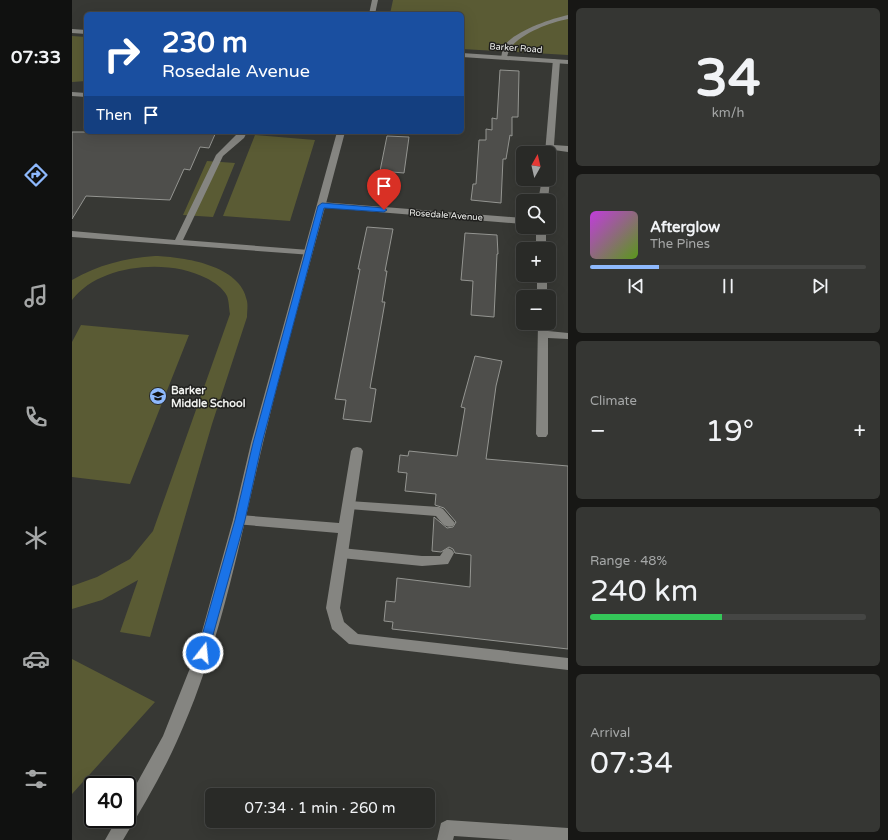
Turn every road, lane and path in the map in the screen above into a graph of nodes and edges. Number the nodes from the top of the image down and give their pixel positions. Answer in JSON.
{"nodes":[{"id":1,"x":375,"y":0,"type":"edge"},
{"id":2,"x":372,"y":12,"type":"edge"},
{"id":3,"x":568,"y":17,"type":"edge"},
{"id":4,"x":72,"y":31,"type":"edge"},
{"id":5,"x":84,"y":32,"type":"edge"},
{"id":6,"x":464,"y":55,"type":"edge"},
{"id":7,"x":504,"y":58,"type":"junction"},
{"id":8,"x":556,"y":61,"type":"junction"},
{"id":9,"x":568,"y":62,"type":"edge"},
{"id":10,"x":72,"y":94,"type":"edge"},
{"id":11,"x":84,"y":95,"type":"edge"},
{"id":12,"x":242,"y":134,"type":"edge"},
{"id":13,"x":340,"y":134,"type":"edge"},
{"id":14,"x":550,"y":146,"type":"edge"},
{"id":15,"x":556,"y":148,"type":"edge"},
{"id":16,"x":568,"y":149,"type":"edge"},
{"id":17,"x":322,"y":206,"type":"junction"},
{"id":18,"x":516,"y":220,"type":"edge"},
{"id":19,"x":72,"y":234,"type":"edge"},
{"id":20,"x":178,"y":242,"type":"junction"},
{"id":21,"x":309,"y":253,"type":"junction"},
{"id":22,"x":543,"y":330,"type":"edge"},
{"id":23,"x":547,"y":330,"type":"edge"},
{"id":24,"x":568,"y":336,"type":"edge"},
{"id":25,"x":542,"y":434,"type":"dead end"},
{"id":26,"x":357,"y":452,"type":"dead end"},
{"id":27,"x":349,"y":505,"type":"junction"},
{"id":28,"x":240,"y":520,"type":"junction"},
{"id":29,"x":449,"y":523,"type":"dead end"},
{"id":30,"x":345,"y":529,"type":"junction"},
{"id":31,"x":448,"y":552,"type":"dead end"},
{"id":32,"x":342,"y":553,"type":"junction"},
{"id":33,"x":568,"y":664,"type":"edge"},
{"id":34,"x":136,"y":800,"type":"edge"},
{"id":35,"x":121,"y":828,"type":"edge"},
{"id":36,"x":568,"y":836,"type":"edge"},
{"id":37,"x":114,"y":840,"type":"edge"},
{"id":38,"x":445,"y":840,"type":"edge"}],
"edges":[{"from":1,"to":2,"type":"street"},
{"from":3,"to":7,"type":"lane"},
{"from":4,"to":5,"type":"street"},
{"from":6,"to":7,"type":"street","name":"Barker Road"},
{"from":7,"to":8,"type":"street","name":"Barker Road"},
{"from":8,"to":9,"type":"street","name":"Barker Road"},
{"from":8,"to":14,"type":"street"},
{"from":10,"to":11,"type":"lane"},
{"from":12,"to":20,"type":"lane"},
{"from":13,"to":17,"type":"street"},
{"from":15,"to":16,"type":"street"},
{"from":17,"to":18,"type":"street","name":"Rosedale Avenue"},
{"from":17,"to":21,"type":"street"},
{"from":19,"to":20,"type":"lane"},
{"from":20,"to":21,"type":"lane"},
{"from":21,"to":28,"type":"street"},
{"from":22,"to":25,"type":"street"},
{"from":23,"to":24,"type":"street"},
{"from":26,"to":27,"type":"street"},
{"from":27,"to":29,"type":"lane"},
{"from":27,"to":30,"type":"street"},
{"from":28,"to":30,"type":"street"},
{"from":28,"to":34,"type":"street"},
{"from":30,"to":32,"type":"street"},
{"from":31,"to":32,"type":"lane"},
{"from":32,"to":33,"type":"street"},
{"from":35,"to":37,"type":"street"},
{"from":36,"to":38,"type":"lane"}]}
